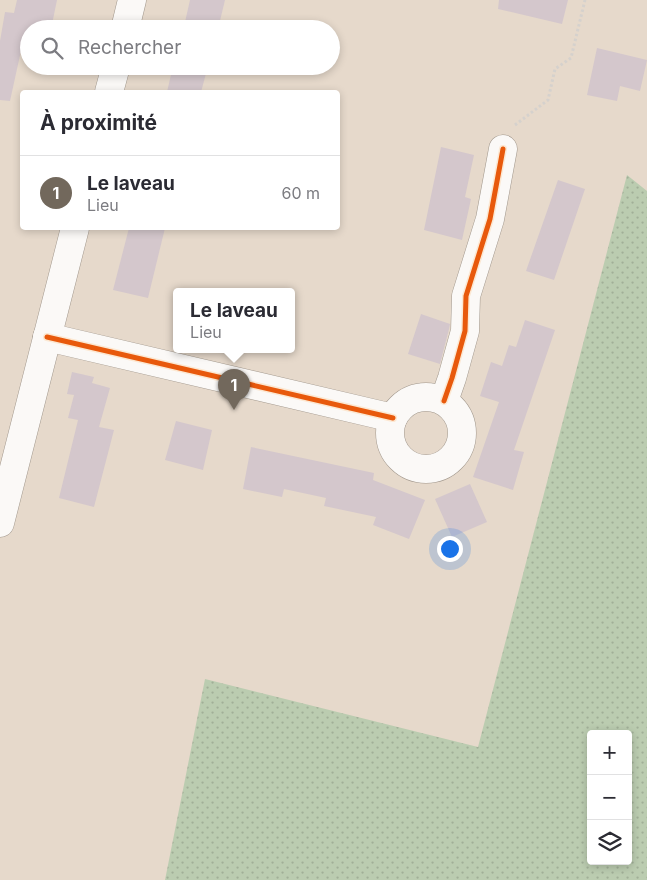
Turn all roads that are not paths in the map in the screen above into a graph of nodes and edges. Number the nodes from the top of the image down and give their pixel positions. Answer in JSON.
{"nodes":[{"id":1,"x":132,"y":0,"type":"edge"},
{"id":2,"x":127,"y":20,"type":"edge"},
{"id":3,"x":114,"y":75,"type":"edge"},
{"id":4,"x":110,"y":90,"type":"edge"},
{"id":5,"x":503,"y":149,"type":"road end"},
{"id":6,"x":74,"y":230,"type":"edge"},
{"id":7,"x":47,"y":337,"type":"junction"},
{"id":8,"x":444,"y":401,"type":"junction"},
{"id":9,"x":393,"y":418,"type":"junction"},
{"id":10,"x":0,"y":523,"type":"edge"}],
"edges":[{"from":1,"to":2,"type":"street"},
{"from":3,"to":4,"type":"street"},
{"from":5,"to":8,"type":"street"},
{"from":6,"to":7,"type":"street"},
{"from":7,"to":9,"type":"street"},
{"from":7,"to":10,"type":"street"},
{"from":8,"to":9,"type":"street"},
{"from":8,"to":9,"type":"street"}]}
